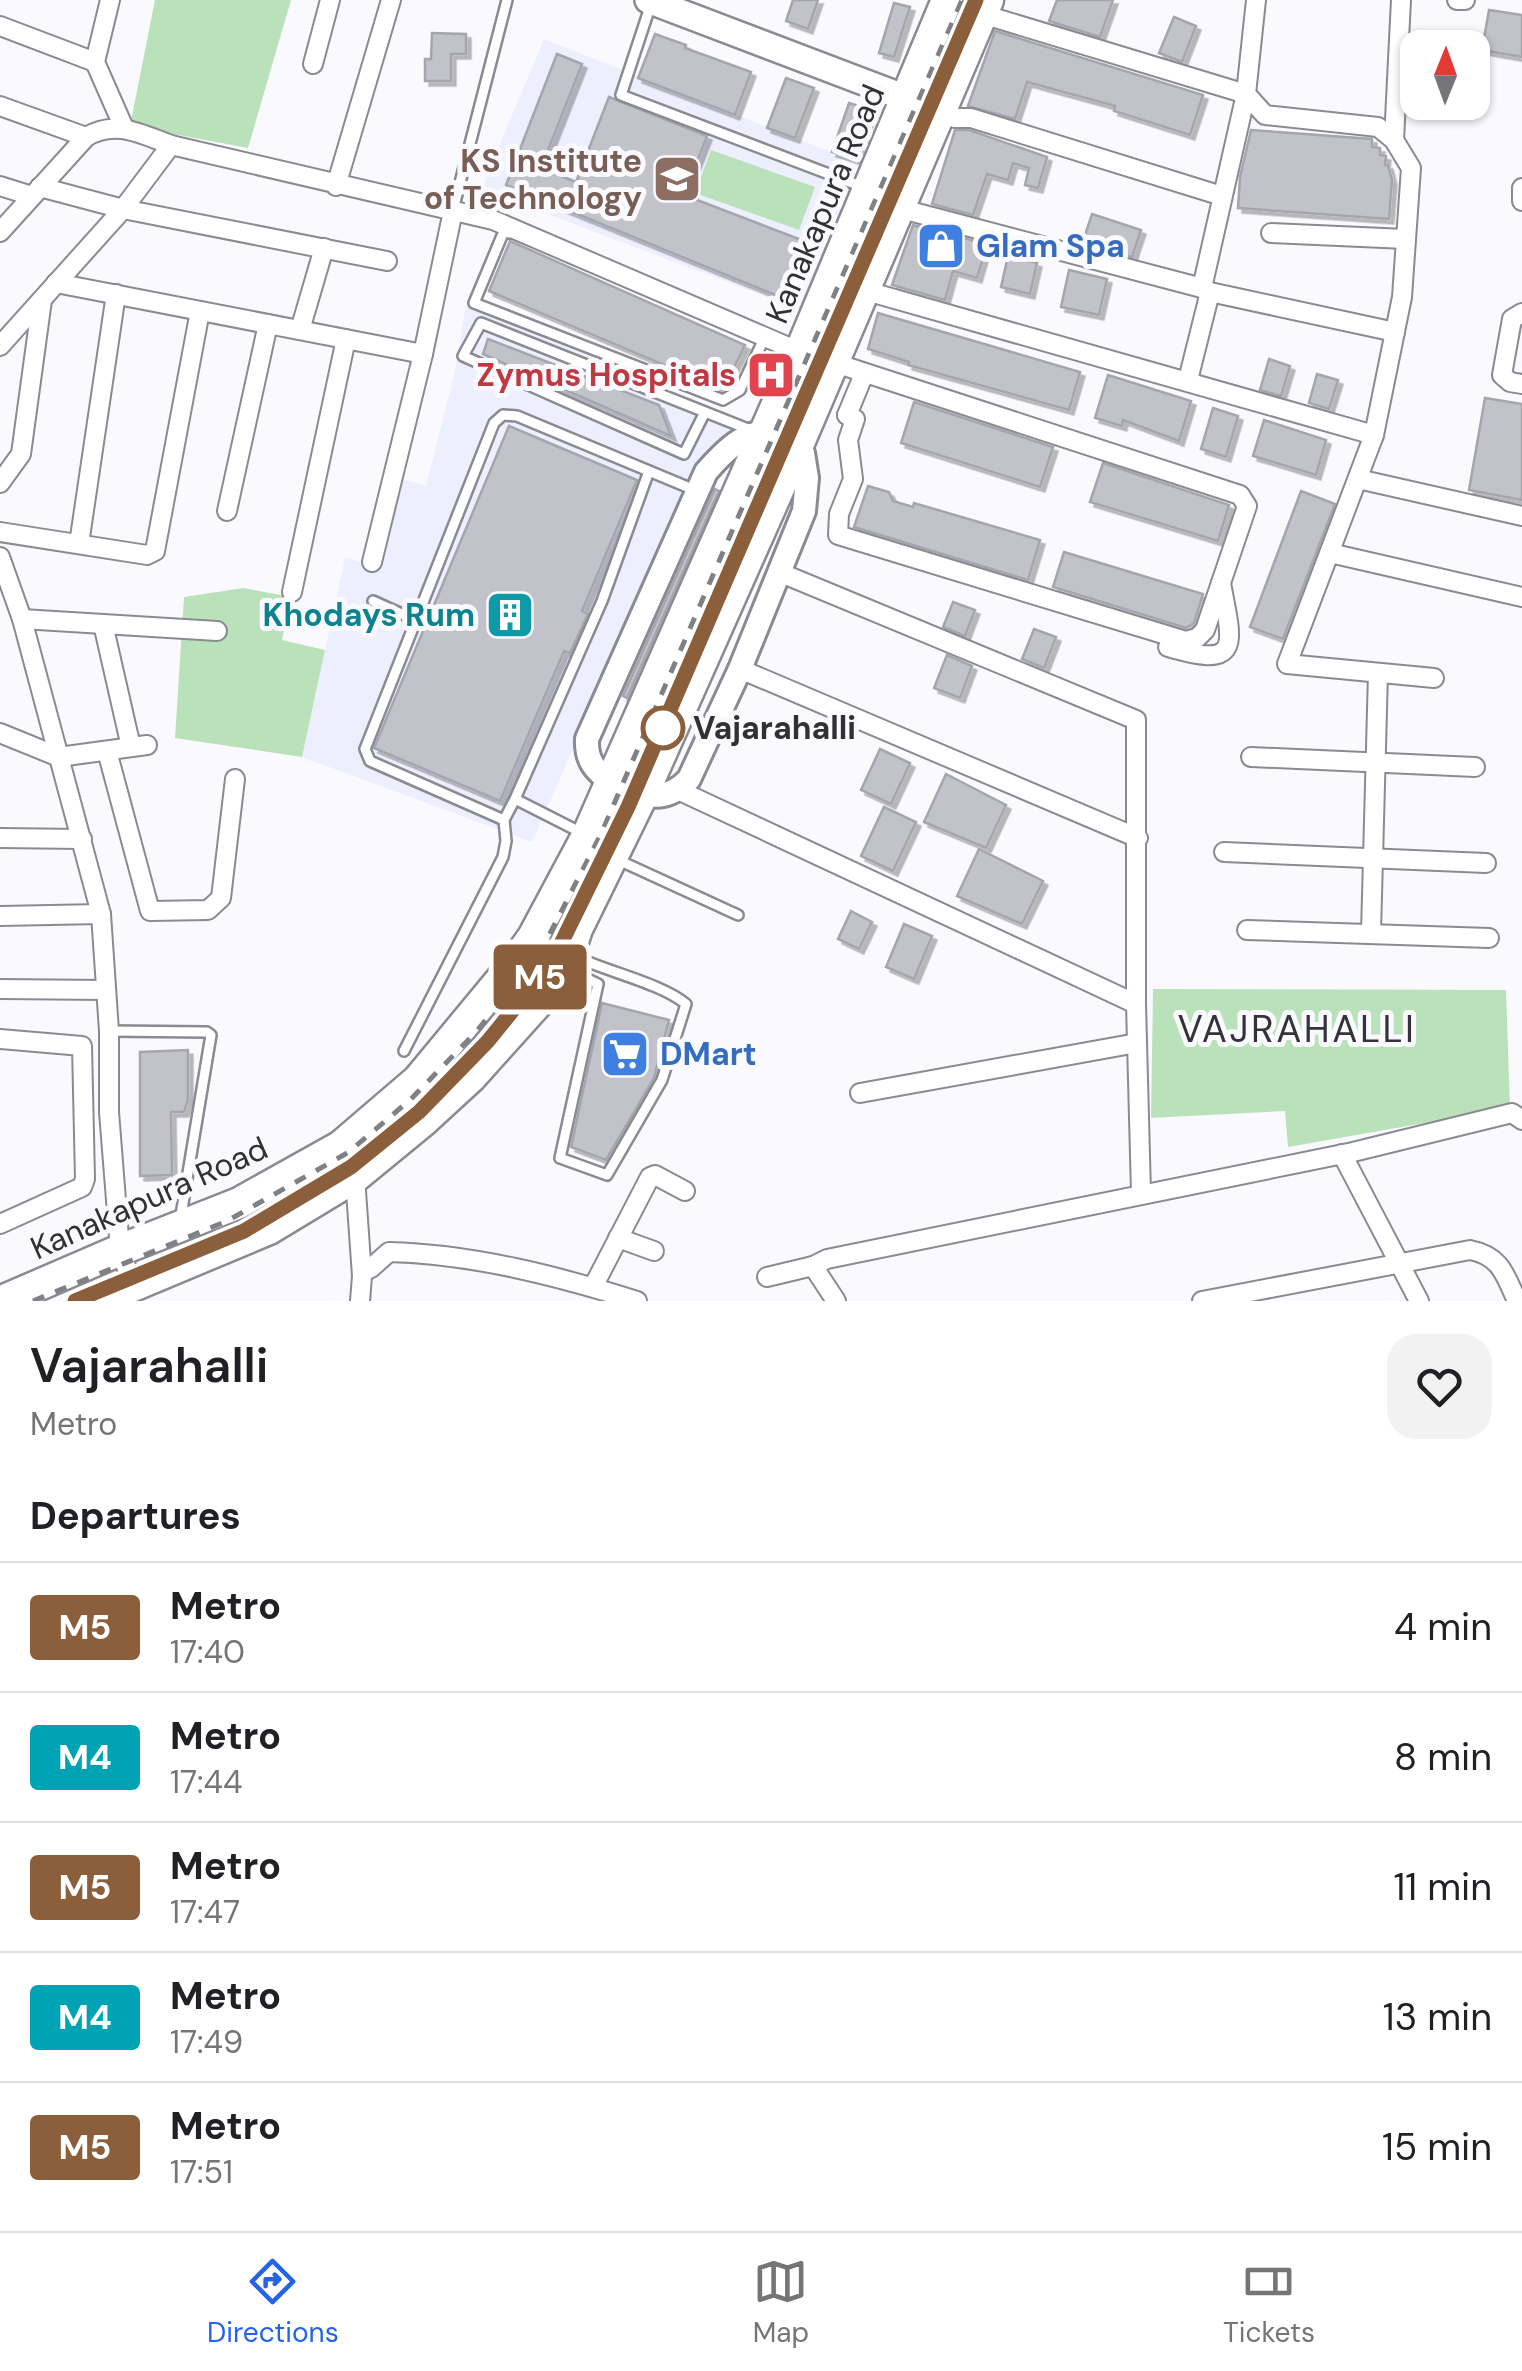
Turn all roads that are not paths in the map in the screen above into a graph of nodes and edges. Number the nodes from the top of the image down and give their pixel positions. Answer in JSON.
{"nodes":[{"id":1,"x":110,"y":0,"type":"edge"},
{"id":2,"x":330,"y":0,"type":"edge"},
{"id":3,"x":391,"y":0,"type":"edge"},
{"id":4,"x":507,"y":0,"type":"edge"},
{"id":5,"x":674,"y":0,"type":"edge"},
{"id":6,"x":948,"y":0,"type":"edge"},
{"id":7,"x":1256,"y":0,"type":"edge"},
{"id":8,"x":1401,"y":0,"type":"edge"},
{"id":9,"x":650,"y":1,"type":"edge"},
{"id":10,"x":985,"y":7,"type":"edge"},
{"id":11,"x":0,"y":26,"type":"edge"},
{"id":12,"x":94,"y":62,"type":"junction"},
{"id":13,"x":313,"y":64,"type":"dead end"},
{"id":14,"x":911,"y":92,"type":"junction"},
{"id":15,"x":1246,"y":94,"type":"junction"},
{"id":16,"x":942,"y":105,"type":"junction"},
{"id":17,"x":0,"y":106,"type":"edge"},
{"id":18,"x":124,"y":128,"type":"junction"},
{"id":19,"x":86,"y":137,"type":"junction"},
{"id":20,"x":1394,"y":140,"type":"junction"},
{"id":21,"x":171,"y":145,"type":"junction"},
{"id":22,"x":0,"y":186,"type":"edge"},
{"id":23,"x":336,"y":186,"type":"junction"},
{"id":24,"x":1522,"y":188,"type":"edge"},
{"id":25,"x":869,"y":189,"type":"junction"},
{"id":26,"x":36,"y":192,"type":"junction"},
{"id":27,"x":1222,"y":196,"type":"junction"},
{"id":28,"x":1522,"y":201,"type":"edge"},
{"id":29,"x":122,"y":208,"type":"junction"},
{"id":30,"x":898,"y":208,"type":"junction"},
{"id":31,"x":452,"y":211,"type":"junction"},
{"id":32,"x":0,"y":232,"type":"edge"},
{"id":33,"x":1271,"y":233,"type":"dead end"},
{"id":34,"x":1406,"y":239,"type":"junction"},
{"id":35,"x":324,"y":248,"type":"junction"},
{"id":36,"x":388,"y":261,"type":"dead end"},
{"id":37,"x":56,"y":283,"type":"junction"},
{"id":38,"x":863,"y":290,"type":"junction"},
{"id":39,"x":1206,"y":290,"type":"junction"},
{"id":40,"x":116,"y":294,"type":"junction"},
{"id":41,"x":42,"y":299,"type":"junction"},
{"id":42,"x":200,"y":311,"type":"junction"},
{"id":43,"x":1522,"y":313,"type":"edge"},
{"id":44,"x":268,"y":324,"type":"junction"},
{"id":45,"x":300,"y":330,"type":"junction"},
{"id":46,"x":1396,"y":332,"type":"junction"},
{"id":47,"x":346,"y":339,"type":"junction"},
{"id":48,"x":762,"y":344,"type":"junction"},
{"id":49,"x":0,"y":346,"type":"edge"},
{"id":50,"x":422,"y":354,"type":"junction"},
{"id":51,"x":798,"y":356,"type":"junction"},
{"id":52,"x":832,"y":362,"type":"junction"},
{"id":53,"x":864,"y":374,"type":"junction"},
{"id":54,"x":1188,"y":380,"type":"junction"},
{"id":55,"x":1522,"y":384,"type":"edge"},
{"id":56,"x":705,"y":412,"type":"junction"},
{"id":57,"x":847,"y":415,"type":"junction"},
{"id":58,"x":759,"y":432,"type":"junction"},
{"id":59,"x":1374,"y":435,"type":"junction"},
{"id":60,"x":801,"y":437,"type":"junction"},
{"id":61,"x":649,"y":471,"type":"junction"},
{"id":62,"x":1358,"y":479,"type":"junction"},
{"id":63,"x":0,"y":483,"type":"edge"},
{"id":64,"x":698,"y":491,"type":"junction"},
{"id":65,"x":228,"y":511,"type":"dead end"},
{"id":66,"x":1522,"y":516,"type":"edge"},
{"id":67,"x":0,"y":532,"type":"edge"},
{"id":68,"x":80,"y":544,"type":"junction"},
{"id":69,"x":1330,"y":553,"type":"junction"},
{"id":70,"x":0,"y":557,"type":"edge"},
{"id":71,"x":372,"y":562,"type":"dead end"},
{"id":72,"x":781,"y":573,"type":"junction"},
{"id":73,"x":1221,"y":582,"type":"junction"},
{"id":74,"x":292,"y":592,"type":"dead end"},
{"id":75,"x":1037,"y":596,"type":"junction"},
{"id":76,"x":1522,"y":597,"type":"edge"},
{"id":77,"x":6,"y":598,"type":"edge"},
{"id":78,"x":373,"y":601,"type":"dead end"},
{"id":79,"x":22,"y":619,"type":"junction"},
{"id":80,"x":415,"y":620,"type":"junction"},
{"id":81,"x":103,"y":624,"type":"junction"},
{"id":82,"x":217,"y":632,"type":"dead end"},
{"id":83,"x":1132,"y":636,"type":"dead end"},
{"id":84,"x":1158,"y":644,"type":"dead end"},
{"id":85,"x":740,"y":669,"type":"junction"},
{"id":86,"x":1378,"y":673,"type":"junction"},
{"id":87,"x":1434,"y":678,"type":"dead end"},
{"id":88,"x":0,"y":733,"type":"edge"},
{"id":89,"x":107,"y":752,"type":"junction"},
{"id":90,"x":59,"y":757,"type":"junction"},
{"id":91,"x":1250,"y":757,"type":"dead end"},
{"id":92,"x":1375,"y":763,"type":"junction"},
{"id":93,"x":1475,"y":767,"type":"dead end"},
{"id":94,"x":235,"y":779,"type":"dead end"},
{"id":95,"x":608,"y":787,"type":"junction"},
{"id":96,"x":678,"y":790,"type":"junction"},
{"id":97,"x":516,"y":799,"type":"junction"},
{"id":98,"x":640,"y":800,"type":"junction"},
{"id":99,"x":504,"y":820,"type":"junction"},
{"id":100,"x":587,"y":836,"type":"junction"},
{"id":101,"x":0,"y":838,"type":"edge"},
{"id":102,"x":1138,"y":838,"type":"junction"},
{"id":103,"x":82,"y":839,"type":"junction"},
{"id":104,"x":1224,"y":852,"type":"dead end"},
{"id":105,"x":614,"y":857,"type":"junction"},
{"id":106,"x":1373,"y":858,"type":"junction"},
{"id":107,"x":1486,"y":863,"type":"dead end"},
{"id":108,"x":101,"y":914,"type":"junction"},
{"id":109,"x":0,"y":916,"type":"edge"},
{"id":110,"x":738,"y":916,"type":"dead end"},
{"id":111,"x":1247,"y":930,"type":"dead end"},
{"id":112,"x":1371,"y":932,"type":"junction"},
{"id":113,"x":1489,"y":938,"type":"dead end"},
{"id":114,"x":565,"y":960,"type":"junction"},
{"id":115,"x":0,"y":989,"type":"edge"},
{"id":116,"x":106,"y":990,"type":"junction"},
{"id":117,"x":1136,"y":1004,"type":"junction"},
{"id":118,"x":109,"y":1032,"type":"junction"},
{"id":119,"x":0,"y":1039,"type":"edge"},
{"id":120,"x":1137,"y":1043,"type":"junction"},
{"id":121,"x":404,"y":1051,"type":"dead end"},
{"id":122,"x":860,"y":1093,"type":"dead end"},
{"id":123,"x":109,"y":1116,"type":"junction"},
{"id":124,"x":85,"y":1118,"type":"junction"},
{"id":125,"x":1522,"y":1120,"type":"edge"},
{"id":126,"x":1342,"y":1154,"type":"junction"},
{"id":127,"x":355,"y":1176,"type":"junction"},
{"id":128,"x":685,"y":1191,"type":"dead end"},
{"id":129,"x":1141,"y":1192,"type":"junction"},
{"id":130,"x":0,"y":1224,"type":"edge"},
{"id":131,"x":178,"y":1228,"type":"junction"},
{"id":132,"x":618,"y":1238,"type":"junction"},
{"id":133,"x":120,"y":1250,"type":"junction"},
{"id":134,"x":654,"y":1252,"type":"dead end"},
{"id":135,"x":1400,"y":1263,"type":"junction"},
{"id":136,"x":812,"y":1266,"type":"junction"},
{"id":137,"x":362,"y":1272,"type":"junction"},
{"id":138,"x":767,"y":1277,"type":"dead end"},
{"id":139,"x":133,"y":1285,"type":"junction"},
{"id":140,"x":593,"y":1287,"type":"junction"},
{"id":141,"x":100,"y":1300,"type":"edge"},
{"id":142,"x":2,"y":1301,"type":"edge"},
{"id":143,"x":360,"y":1301,"type":"edge"},
{"id":144,"x":637,"y":1301,"type":"edge"},
{"id":145,"x":836,"y":1301,"type":"edge"},
{"id":146,"x":1202,"y":1301,"type":"edge"},
{"id":147,"x":1419,"y":1301,"type":"edge"},
{"id":148,"x":1517,"y":1301,"type":"edge"}],
"edges":[{"from":1,"to":12,"type":"street"},
{"from":2,"to":13,"type":"street"},
{"from":3,"to":23,"type":"street"},
{"from":4,"to":31,"type":"lane"},
{"from":5,"to":14,"type":"main road"},
{"from":6,"to":14,"type":"highway","name":"Kanakapura Road"},
{"from":7,"to":15,"type":"street"},
{"from":8,"to":20,"type":"street"},
{"from":9,"to":14,"type":"main road"},
{"from":9,"to":25,"type":"lane"},
{"from":10,"to":15,"type":"street"},
{"from":10,"to":16,"type":"highway"},
{"from":11,"to":12,"type":"street"},
{"from":12,"to":18,"type":"street"},
{"from":14,"to":16,"type":"main road"},
{"from":14,"to":25,"type":"highway","name":"Kanakapura Road"},
{"from":15,"to":20,"type":"street"},
{"from":15,"to":27,"type":"street"},
{"from":16,"to":27,"type":"street"},
{"from":16,"to":30,"type":"highway"},
{"from":17,"to":19,"type":"street"},
{"from":18,"to":19,"type":"street"},
{"from":18,"to":21,"type":"street"},
{"from":19,"to":26,"type":"street"},
{"from":20,"to":34,"type":"street"},
{"from":21,"to":23,"type":"street"},
{"from":21,"to":29,"type":"street"},
{"from":22,"to":26,"type":"street"},
{"from":23,"to":31,"type":"street"},
{"from":24,"to":28,"type":"street"},
{"from":25,"to":51,"type":"highway","name":"Kanakapura Road"},
{"from":26,"to":29,"type":"street"},
{"from":26,"to":32,"type":"street"},
{"from":27,"to":39,"type":"street"},
{"from":29,"to":35,"type":"street"},
{"from":29,"to":37,"type":"street"},
{"from":30,"to":38,"type":"highway"},
{"from":30,"to":39,"type":"street"},
{"from":31,"to":50,"type":"street"},
{"from":31,"to":51,"type":"street"},
{"from":33,"to":34,"type":"street"},
{"from":34,"to":46,"type":"street"},
{"from":35,"to":36,"type":"street"},
{"from":35,"to":45,"type":"street"},
{"from":37,"to":40,"type":"street"},
{"from":37,"to":41,"type":"street"},
{"from":38,"to":52,"type":"highway"},
{"from":38,"to":54,"type":"street"},
{"from":39,"to":46,"type":"street"},
{"from":39,"to":54,"type":"street"},
{"from":40,"to":42,"type":"street"},
{"from":40,"to":68,"type":"street"},
{"from":41,"to":49,"type":"street"},
{"from":41,"to":63,"type":"street"},
{"from":42,"to":44,"type":"street"},
{"from":42,"to":68,"type":"street"},
{"from":43,"to":55,"type":"street"},
{"from":44,"to":45,"type":"street"},
{"from":44,"to":65,"type":"street"},
{"from":45,"to":47,"type":"street"},
{"from":46,"to":59,"type":"street"},
{"from":47,"to":50,"type":"street"},
{"from":47,"to":74,"type":"street"},
{"from":48,"to":48,"type":"lane"},
{"from":48,"to":51,"type":"lane"},
{"from":50,"to":71,"type":"street"},
{"from":51,"to":58,"type":"highway","name":"Kanakapura Road"},
{"from":52,"to":53,"type":"street"},
{"from":52,"to":60,"type":"highway"},
{"from":53,"to":57,"type":"street"},
{"from":53,"to":73,"type":"street"},
{"from":54,"to":59,"type":"street"},
{"from":56,"to":56,"type":"lane"},
{"from":56,"to":58,"type":"lane"},
{"from":57,"to":60,"type":"street"},
{"from":57,"to":75,"type":"street"},
{"from":58,"to":64,"type":"street","name":"Kanakapura Road"},
{"from":58,"to":95,"type":"highway","name":"Kanakapura Road"},
{"from":59,"to":62,"type":"street"},
{"from":60,"to":72,"type":"street"},
{"from":60,"to":98,"type":"highway"},
{"from":61,"to":64,"type":"lane"},
{"from":61,"to":80,"type":"lane"},
{"from":61,"to":97,"type":"lane"},
{"from":62,"to":66,"type":"street"},
{"from":62,"to":69,"type":"street"},
{"from":64,"to":95,"type":"street","name":"Kanakapura Road"},
{"from":67,"to":68,"type":"street"},
{"from":69,"to":76,"type":"street"},
{"from":69,"to":86,"type":"street"},
{"from":70,"to":77,"type":"street"},
{"from":72,"to":85,"type":"street"},
{"from":72,"to":102,"type":"street"},
{"from":73,"to":75,"type":"street"},
{"from":73,"to":84,"type":"street"},
{"from":75,"to":83,"type":"street"},
{"from":77,"to":79,"type":"street"},
{"from":78,"to":80,"type":"lane"},
{"from":79,"to":81,"type":"street"},
{"from":79,"to":90,"type":"street"},
{"from":80,"to":99,"type":"lane"},
{"from":81,"to":82,"type":"street"},
{"from":81,"to":89,"type":"street"},
{"from":85,"to":96,"type":"street"},
{"from":85,"to":102,"type":"street"},
{"from":86,"to":87,"type":"street"},
{"from":86,"to":92,"type":"street"},
{"from":88,"to":90,"type":"street"},
{"from":89,"to":90,"type":"street"},
{"from":89,"to":94,"type":"street"},
{"from":90,"to":103,"type":"street"},
{"from":91,"to":92,"type":"street"},
{"from":92,"to":93,"type":"street"},
{"from":92,"to":106,"type":"street"},
{"from":95,"to":98,"type":"highway"},
{"from":95,"to":100,"type":"highway","name":"Kanakapura Road"},
{"from":96,"to":98,"type":"street"},
{"from":96,"to":117,"type":"street"},
{"from":97,"to":99,"type":"lane"},
{"from":97,"to":100,"type":"lane"},
{"from":98,"to":105,"type":"highway"},
{"from":99,"to":121,"type":"lane"},
{"from":100,"to":131,"type":"highway","name":"Kanakapura Road"},
{"from":101,"to":103,"type":"street"},
{"from":102,"to":117,"type":"street"},
{"from":103,"to":108,"type":"street"},
{"from":104,"to":106,"type":"street"},
{"from":105,"to":110,"type":"lane"},
{"from":105,"to":114,"type":"highway"},
{"from":106,"to":107,"type":"street"},
{"from":106,"to":112,"type":"street"},
{"from":108,"to":109,"type":"street"},
{"from":108,"to":116,"type":"street"},
{"from":111,"to":112,"type":"street"},
{"from":112,"to":113,"type":"street"},
{"from":114,"to":114,"type":"lane"},
{"from":114,"to":127,"type":"highway"},
{"from":115,"to":116,"type":"street"},
{"from":116,"to":118,"type":"street"},
{"from":117,"to":120,"type":"street"},
{"from":118,"to":123,"type":"street"},
{"from":118,"to":131,"type":"lane"},
{"from":119,"to":124,"type":"street"},
{"from":120,"to":122,"type":"street"},
{"from":120,"to":129,"type":"street"},
{"from":123,"to":124,"type":"street"},
{"from":123,"to":133,"type":"street"},
{"from":124,"to":130,"type":"street"},
{"from":125,"to":126,"type":"street"},
{"from":126,"to":129,"type":"street"},
{"from":126,"to":135,"type":"street"},
{"from":127,"to":137,"type":"street"},
{"from":127,"to":139,"type":"highway"},
{"from":128,"to":132,"type":"street"},
{"from":129,"to":136,"type":"street"},
{"from":131,"to":133,"type":"highway","name":"Kanakapura Road"},
{"from":132,"to":134,"type":"street"},
{"from":132,"to":140,"type":"street"},
{"from":133,"to":139,"type":"street"},
{"from":133,"to":142,"type":"highway","name":"Kanakapura Road"},
{"from":135,"to":146,"type":"street"},
{"from":135,"to":147,"type":"street"},
{"from":135,"to":148,"type":"street"},
{"from":136,"to":138,"type":"street"},
{"from":136,"to":145,"type":"street"},
{"from":137,"to":140,"type":"street"},
{"from":137,"to":143,"type":"street"},
{"from":139,"to":141,"type":"highway"},
{"from":140,"to":144,"type":"street"}]}
